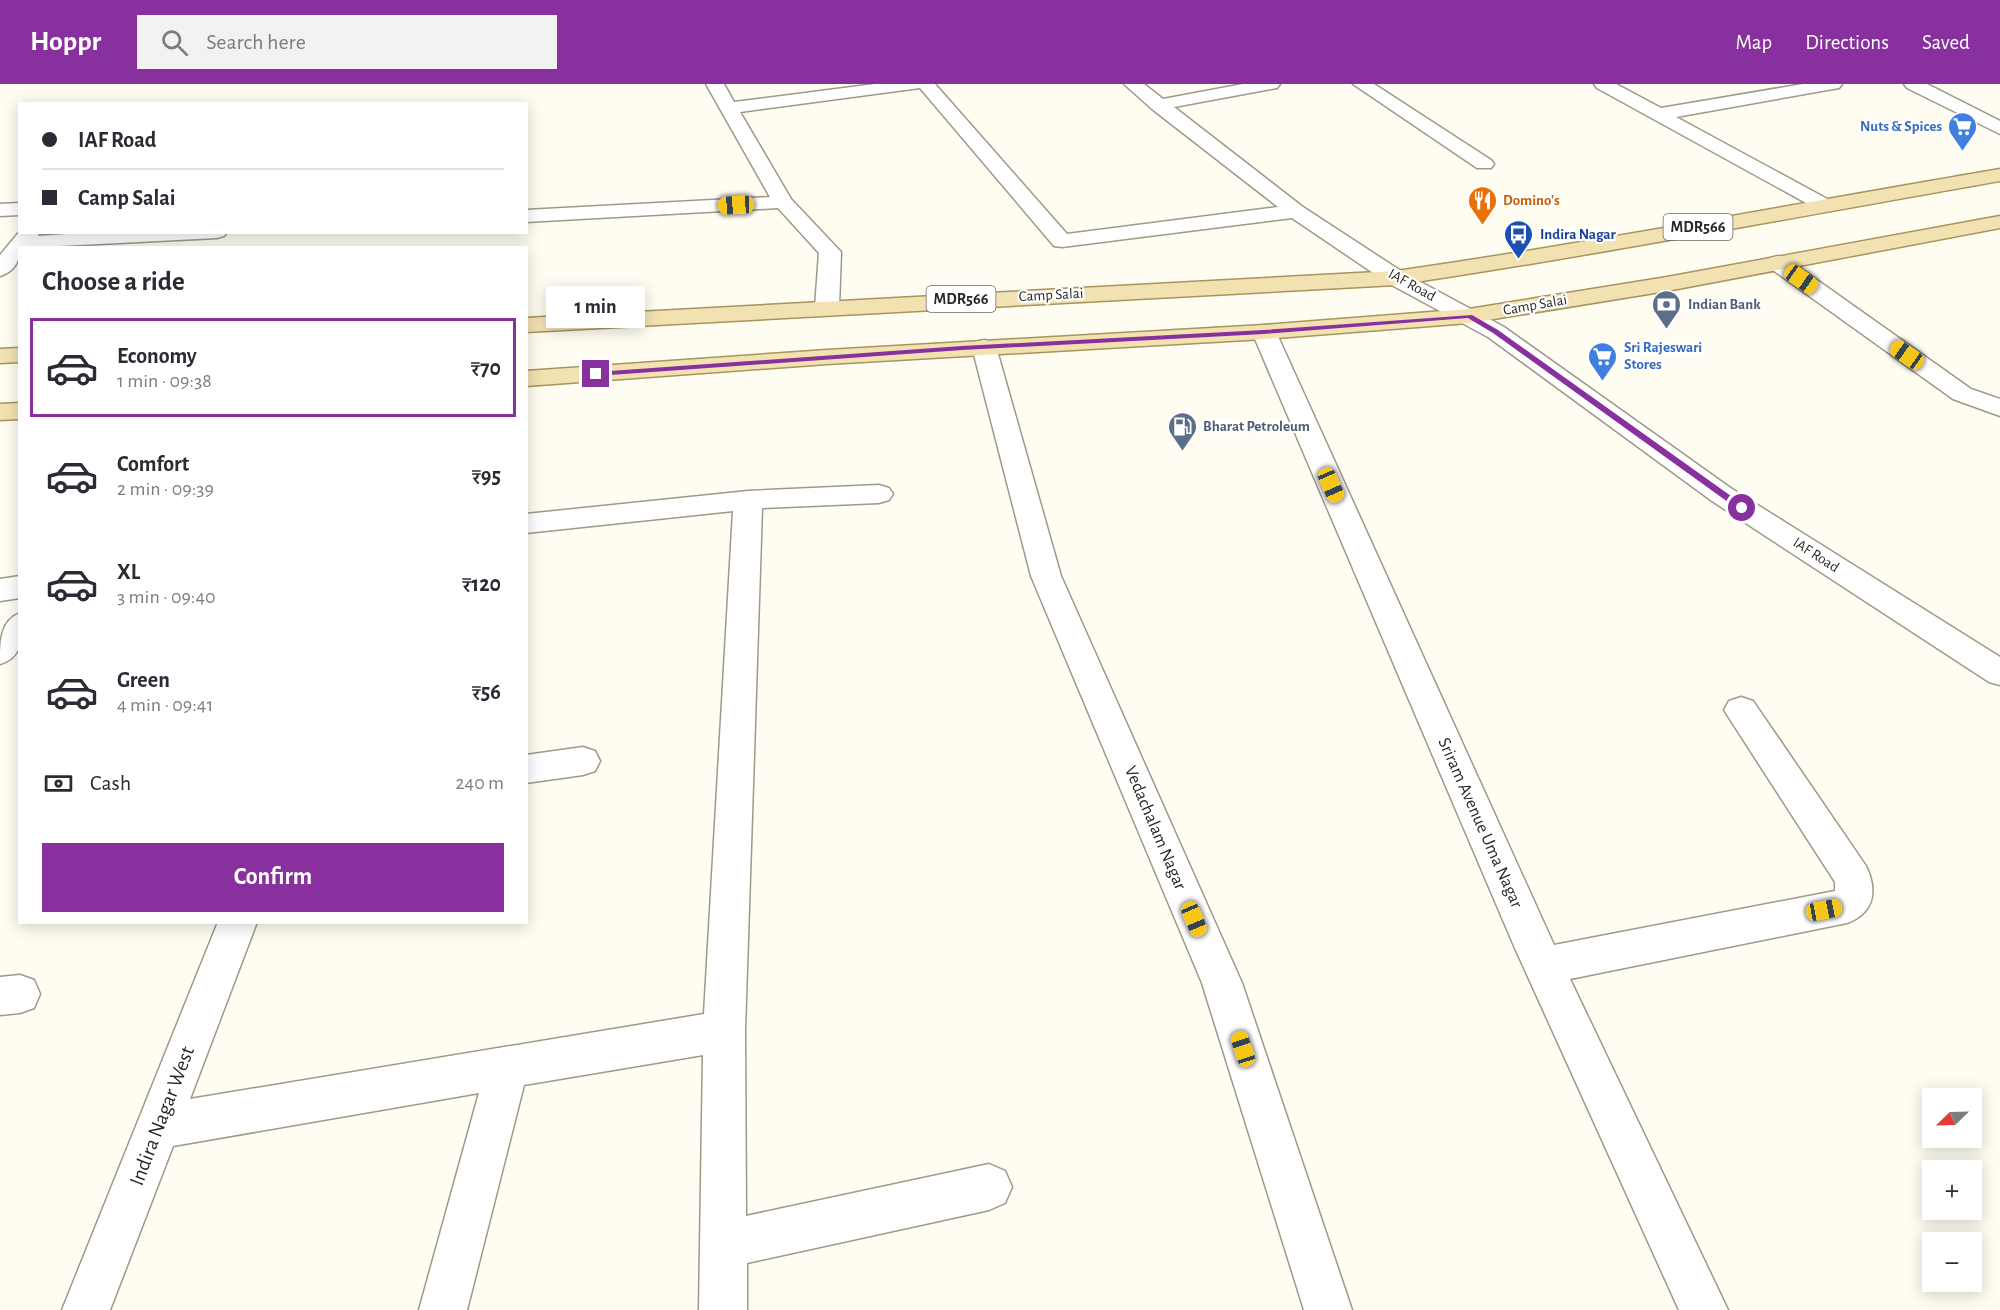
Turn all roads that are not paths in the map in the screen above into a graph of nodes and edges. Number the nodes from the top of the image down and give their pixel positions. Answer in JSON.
{"nodes":[{"id":1,"x":715,"y":84,"type":"edge"},
{"id":2,"x":916,"y":84,"type":"edge"},
{"id":3,"x":926,"y":84,"type":"edge"},
{"id":4,"x":1133,"y":84,"type":"edge"},
{"id":5,"x":1271,"y":84,"type":"edge"},
{"id":6,"x":1362,"y":84,"type":"edge"},
{"id":7,"x":1603,"y":84,"type":"edge"},
{"id":8,"x":1833,"y":84,"type":"edge"},
{"id":9,"x":1913,"y":84,"type":"edge"},
{"id":10,"x":1158,"y":105,"type":"junction"},
{"id":11,"x":729,"y":108,"type":"junction"},
{"id":12,"x":1659,"y":114,"type":"junction"},
{"id":13,"x":2000,"y":128,"type":"edge"},
{"id":14,"x":1484,"y":164,"type":"dead end"},
{"id":15,"x":2000,"y":175,"type":"edge"},
{"id":16,"x":783,"y":202,"type":"junction"},
{"id":17,"x":1824,"y":205,"type":"junction"},
{"id":18,"x":18,"y":209,"type":"edge"},
{"id":19,"x":0,"y":210,"type":"edge"},
{"id":20,"x":1296,"y":211,"type":"junction"},
{"id":21,"x":528,"y":216,"type":"edge"},
{"id":22,"x":2000,"y":222,"type":"edge"},
{"id":23,"x":153,"y":234,"type":"edge"},
{"id":24,"x":26,"y":238,"type":"edge"},
{"id":25,"x":18,"y":248,"type":"edge"},
{"id":26,"x":1778,"y":263,"type":"junction"},
{"id":27,"x":0,"y":269,"type":"edge"},
{"id":28,"x":1396,"y":278,"type":"junction"},
{"id":29,"x":827,"y":307,"type":"junction"},
{"id":30,"x":1469,"y":316,"type":"junction"},
{"id":31,"x":528,"y":325,"type":"edge"},
{"id":32,"x":1264,"y":332,"type":"junction"},
{"id":33,"x":984,"y":347,"type":"junction"},
{"id":34,"x":18,"y":355,"type":"edge"},
{"id":35,"x":0,"y":356,"type":"edge"},
{"id":36,"x":528,"y":379,"type":"edge"},
{"id":37,"x":2000,"y":408,"type":"edge"},
{"id":38,"x":18,"y":411,"type":"edge"},
{"id":39,"x":0,"y":412,"type":"edge"},
{"id":40,"x":879,"y":494,"type":"dead end"},
{"id":41,"x":748,"y":500,"type":"junction"},
{"id":42,"x":528,"y":524,"type":"edge"},
{"id":43,"x":18,"y":587,"type":"edge"},
{"id":44,"x":0,"y":590,"type":"edge"},
{"id":45,"x":18,"y":627,"type":"edge"},
{"id":46,"x":0,"y":652,"type":"edge"},
{"id":47,"x":1994,"y":664,"type":"edge"},
{"id":48,"x":1740,"y":710,"type":"dead end"},
{"id":49,"x":583,"y":761,"type":"dead end"},
{"id":50,"x":528,"y":769,"type":"edge"},
{"id":51,"x":237,"y":924,"type":"edge"},
{"id":52,"x":1543,"y":966,"type":"junction"},
{"id":53,"x":724,"y":1031,"type":"junction"},
{"id":54,"x":507,"y":1068,"type":"junction"},
{"id":55,"x":159,"y":1126,"type":"junction"},
{"id":56,"x":989,"y":1187,"type":"dead end"},
{"id":57,"x":723,"y":1245,"type":"junction"},
{"id":58,"x":86,"y":1310,"type":"edge"},
{"id":59,"x":443,"y":1310,"type":"edge"},
{"id":60,"x":723,"y":1310,"type":"edge"},
{"id":61,"x":1328,"y":1310,"type":"edge"},
{"id":62,"x":1704,"y":1310,"type":"edge"}],
"edges":[{"from":1,"to":11,"type":"street"},
{"from":2,"to":11,"type":"street"},
{"from":3,"to":20,"type":"street"},
{"from":4,"to":10,"type":"street","name":"IAF Road"},
{"from":5,"to":10,"type":"street"},
{"from":6,"to":14,"type":"street"},
{"from":7,"to":12,"type":"street"},
{"from":8,"to":12,"type":"street"},
{"from":9,"to":13,"type":"street"},
{"from":10,"to":20,"type":"street","name":"IAF Road"},
{"from":11,"to":16,"type":"street"},
{"from":12,"to":17,"type":"street"},
{"from":15,"to":17,"type":"main road","name":"Camp Salai","number":"MDR566"},
{"from":16,"to":21,"type":"street"},
{"from":16,"to":29,"type":"street"},
{"from":17,"to":28,"type":"main road","name":"Camp Salai","number":"MDR566"},
{"from":18,"to":19,"type":"street"},
{"from":20,"to":28,"type":"street","name":"IAF Road"},
{"from":22,"to":26,"type":"main road","name":"Camp Salai"},
{"from":23,"to":24,"type":"street"},
{"from":25,"to":27,"type":"street"},
{"from":26,"to":30,"type":"main road","name":"Camp Salai"},
{"from":26,"to":37,"type":"street"},
{"from":28,"to":29,"type":"main road","name":"Camp Salai","number":"MDR566"},
{"from":28,"to":30,"type":"street","name":"IAF Road"},
{"from":29,"to":31,"type":"main road","name":"Camp Salai","number":"MDR566"},
{"from":30,"to":32,"type":"main road","name":"Camp Salai"},
{"from":30,"to":47,"type":"street","name":"IAF Road"},
{"from":32,"to":33,"type":"main road","name":"Camp Salai"},
{"from":32,"to":52,"type":"street","name":"Sriram Avenue Uma Nagar"},
{"from":33,"to":36,"type":"main road","name":"Camp Salai"},
{"from":33,"to":61,"type":"street","name":"Vedachalam Nagar"},
{"from":34,"to":35,"type":"main road"},
{"from":38,"to":39,"type":"main road"},
{"from":40,"to":41,"type":"street"},
{"from":41,"to":42,"type":"street"},
{"from":41,"to":53,"type":"street"},
{"from":43,"to":44,"type":"street"},
{"from":45,"to":46,"type":"street"},
{"from":48,"to":52,"type":"street"},
{"from":49,"to":50,"type":"street"},
{"from":51,"to":55,"type":"street","name":"Indira Nagar West"},
{"from":52,"to":62,"type":"street","name":"Sriram Avenue Uma Nagar"},
{"from":53,"to":54,"type":"street"},
{"from":53,"to":57,"type":"street"},
{"from":54,"to":55,"type":"street"},
{"from":54,"to":59,"type":"street"},
{"from":55,"to":58,"type":"street","name":"Indira Nagar West"},
{"from":56,"to":57,"type":"street"},
{"from":57,"to":60,"type":"street"}]}
